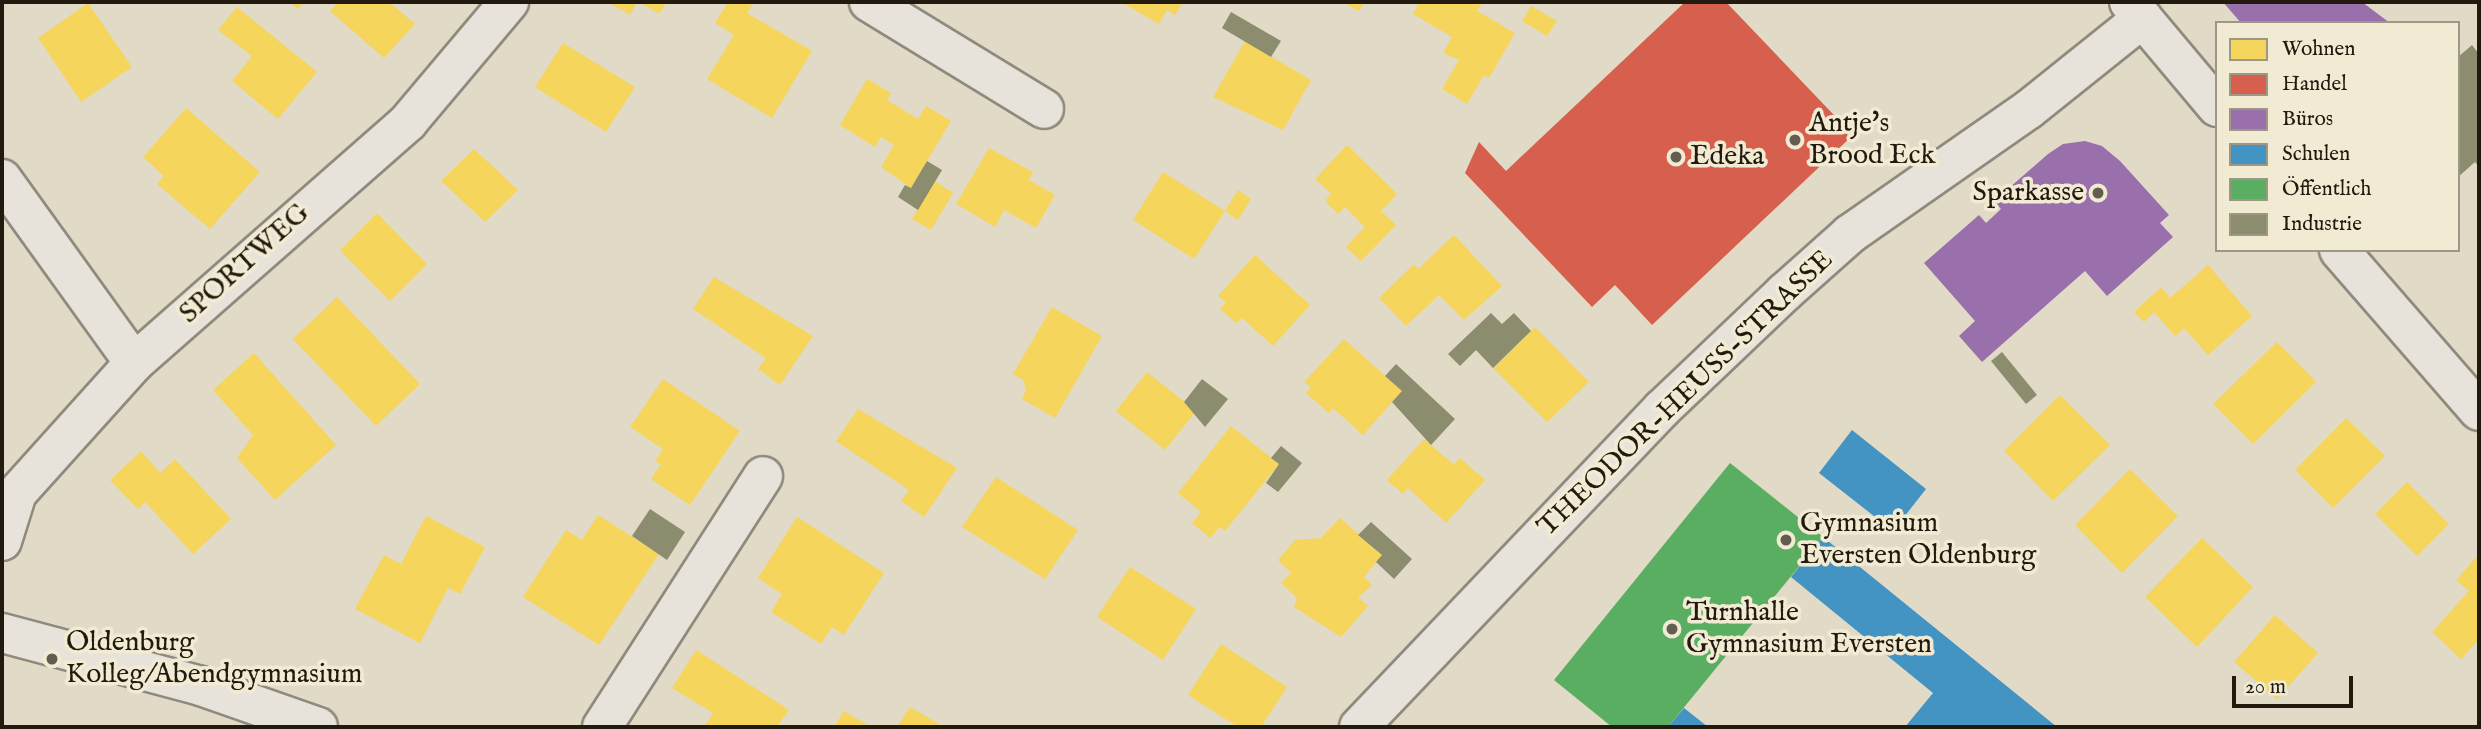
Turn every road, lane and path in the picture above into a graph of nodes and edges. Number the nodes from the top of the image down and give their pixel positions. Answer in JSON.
{"nodes":[{"id":1,"x":509,"y":2,"type":"edge"},
{"id":2,"x":869,"y":2,"type":"edge"},
{"id":3,"x":2136,"y":10,"type":"edge"},
{"id":4,"x":2215,"y":105,"type":"edge"},
{"id":5,"x":1044,"y":109,"type":"dead end"},
{"id":6,"x":2,"y":179,"type":"edge"},
{"id":7,"x":2341,"y":252,"type":"edge"},
{"id":8,"x":134,"y":363,"type":"junction"},
{"id":9,"x":2479,"y":411,"type":"edge"},
{"id":10,"x":763,"y":476,"type":"dead end"},
{"id":11,"x":2,"y":541,"type":"edge"},
{"id":12,"x":2,"y":633,"type":"edge"},
{"id":13,"x":318,"y":727,"type":"edge"},
{"id":14,"x":603,"y":727,"type":"edge"},
{"id":15,"x":1359,"y":727,"type":"edge"}],
"edges":[{"from":1,"to":8,"type":"street","name":"SPORTWEG"},
{"from":2,"to":5,"type":"street"},
{"from":3,"to":4,"type":"street"},
{"from":3,"to":15,"type":"street","name":"THEODOR-HEUSS-STRASSE"},
{"from":6,"to":8,"type":"street"},
{"from":7,"to":9,"type":"street"},
{"from":8,"to":11,"type":"street","name":"SPORTWEG"},
{"from":10,"to":14,"type":"street"},
{"from":12,"to":13,"type":"street"}]}
